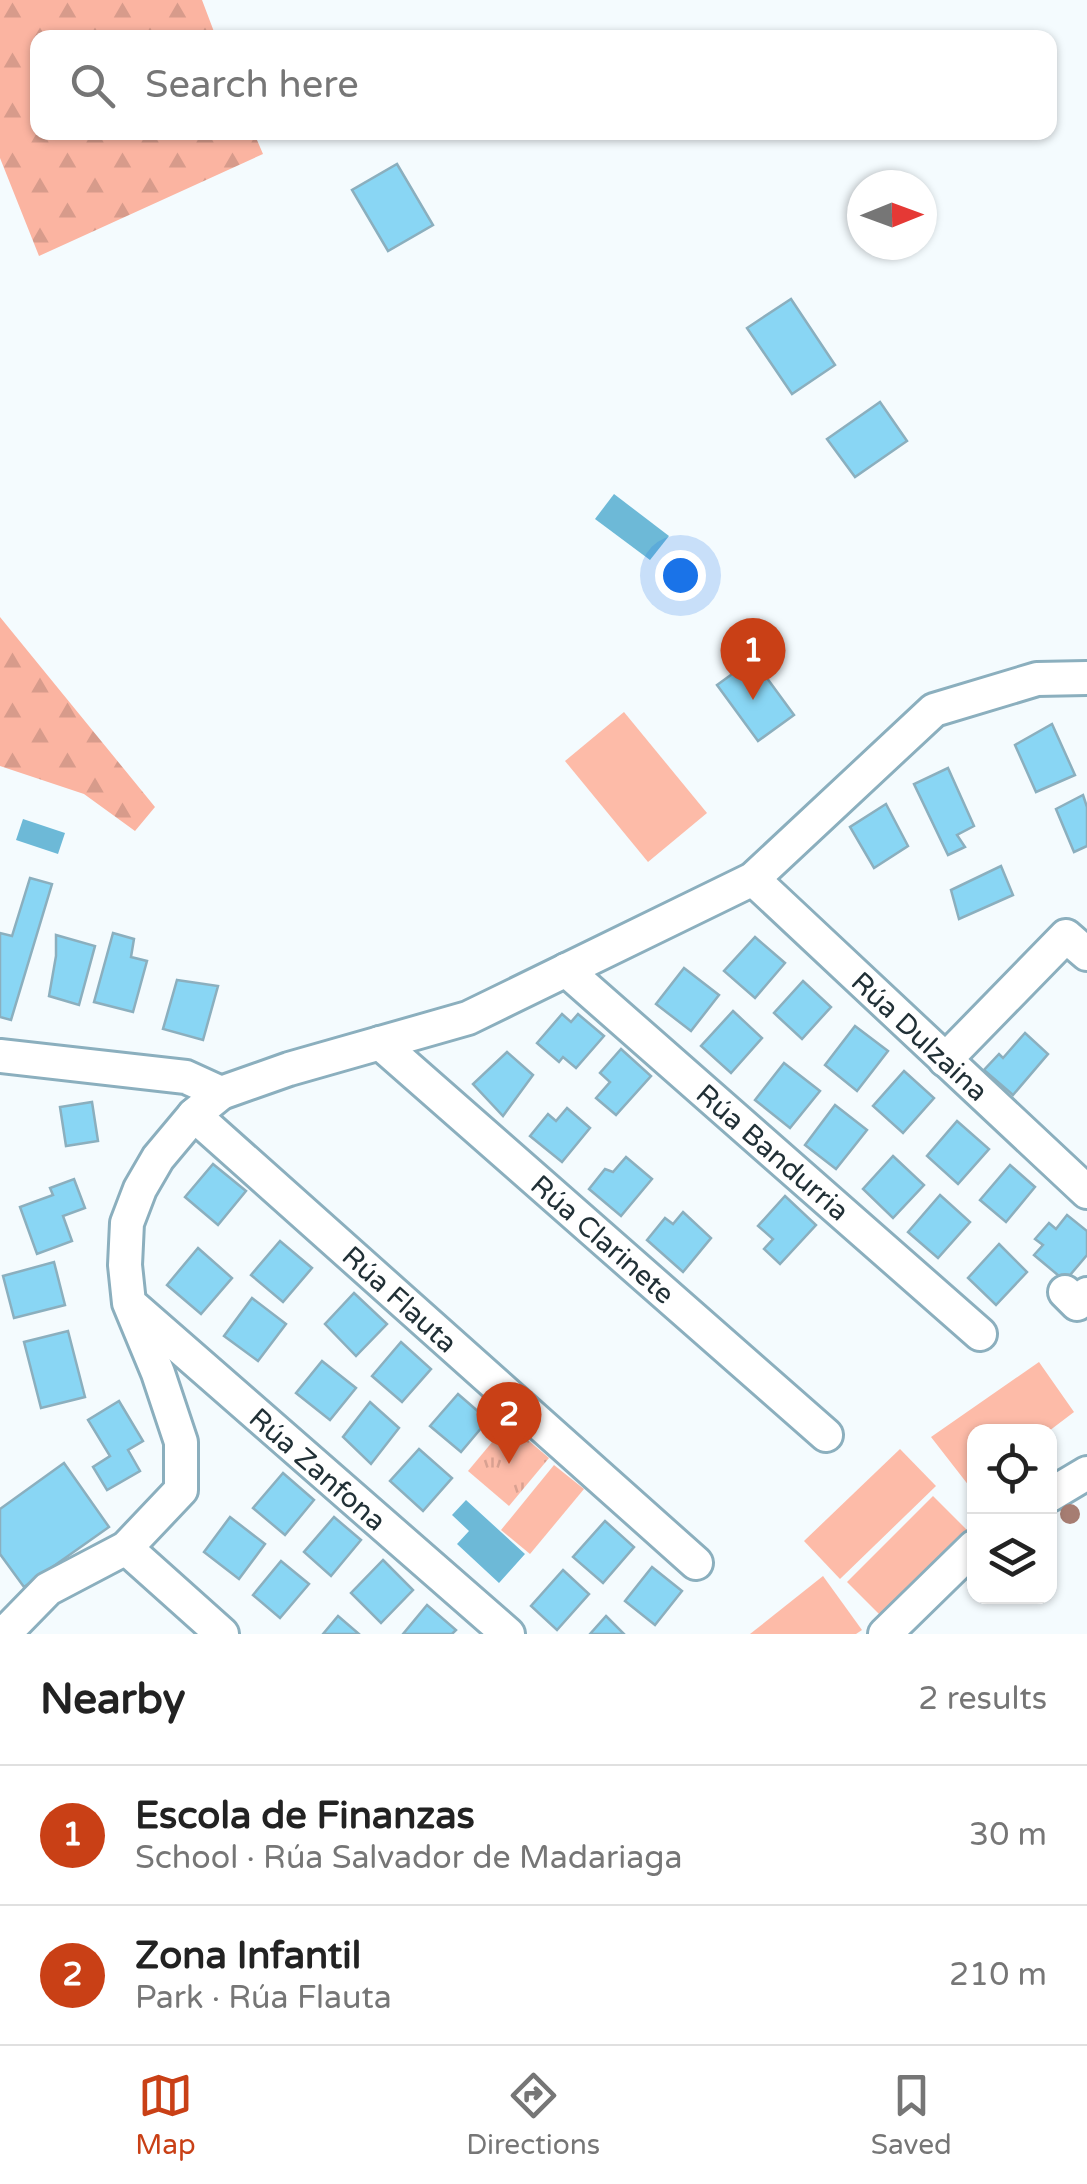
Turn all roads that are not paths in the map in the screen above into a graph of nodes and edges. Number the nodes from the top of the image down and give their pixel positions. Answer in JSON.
{"nodes":[{"id":1,"x":1087,"y":678,"type":"edge"},
{"id":2,"x":753,"y":880,"type":"junction"},
{"id":3,"x":1087,"y":954,"type":"edge"},
{"id":4,"x":566,"y":970,"type":"junction"},
{"id":5,"x":380,"y":1043,"type":"junction"},
{"id":6,"x":0,"y":1056,"type":"edge"},
{"id":7,"x":944,"y":1060,"type":"junction"},
{"id":8,"x":221,"y":1093,"type":"junction"},
{"id":9,"x":194,"y":1115,"type":"junction"},
{"id":10,"x":1087,"y":1192,"type":"edge"},
{"id":11,"x":129,"y":1303,"type":"junction"},
{"id":12,"x":980,"y":1334,"type":"dead end"},
{"id":13,"x":826,"y":1435,"type":"dead end"},
{"id":14,"x":1087,"y":1473,"type":"edge"},
{"id":15,"x":1057,"y":1491,"type":"edge"},
{"id":16,"x":126,"y":1548,"type":"junction"},
{"id":17,"x":967,"y":1555,"type":"edge"},
{"id":18,"x":696,"y":1563,"type":"dead end"},
{"id":19,"x":48,"y":1589,"type":"junction"},
{"id":20,"x":0,"y":1603,"type":"edge"},
{"id":21,"x":4,"y":1634,"type":"edge"},
{"id":22,"x":222,"y":1634,"type":"edge"},
{"id":23,"x":508,"y":1634,"type":"edge"},
{"id":24,"x":885,"y":1634,"type":"edge"}],
"edges":[{"from":1,"to":2,"type":"street"},
{"from":2,"to":4,"type":"street"},
{"from":2,"to":7,"type":"street","name":"Rúa Dulzaina"},
{"from":3,"to":7,"type":"street"},
{"from":4,"to":5,"type":"street"},
{"from":4,"to":12,"type":"street","name":"Rúa Bandurria"},
{"from":5,"to":8,"type":"street"},
{"from":5,"to":13,"type":"street","name":"Rúa Clarinete"},
{"from":6,"to":8,"type":"street"},
{"from":7,"to":10,"type":"street","name":"Rúa Dulzaina"},
{"from":8,"to":9,"type":"street"},
{"from":9,"to":11,"type":"street"},
{"from":9,"to":18,"type":"street","name":"Rúa Flauta"},
{"from":11,"to":16,"type":"street"},
{"from":11,"to":23,"type":"street","name":"Rúa Zanfona"},
{"from":14,"to":15,"type":"street"},
{"from":16,"to":19,"type":"street"},
{"from":16,"to":22,"type":"street"},
{"from":17,"to":24,"type":"street"},
{"from":19,"to":20,"type":"street"},
{"from":19,"to":21,"type":"street"}]}
